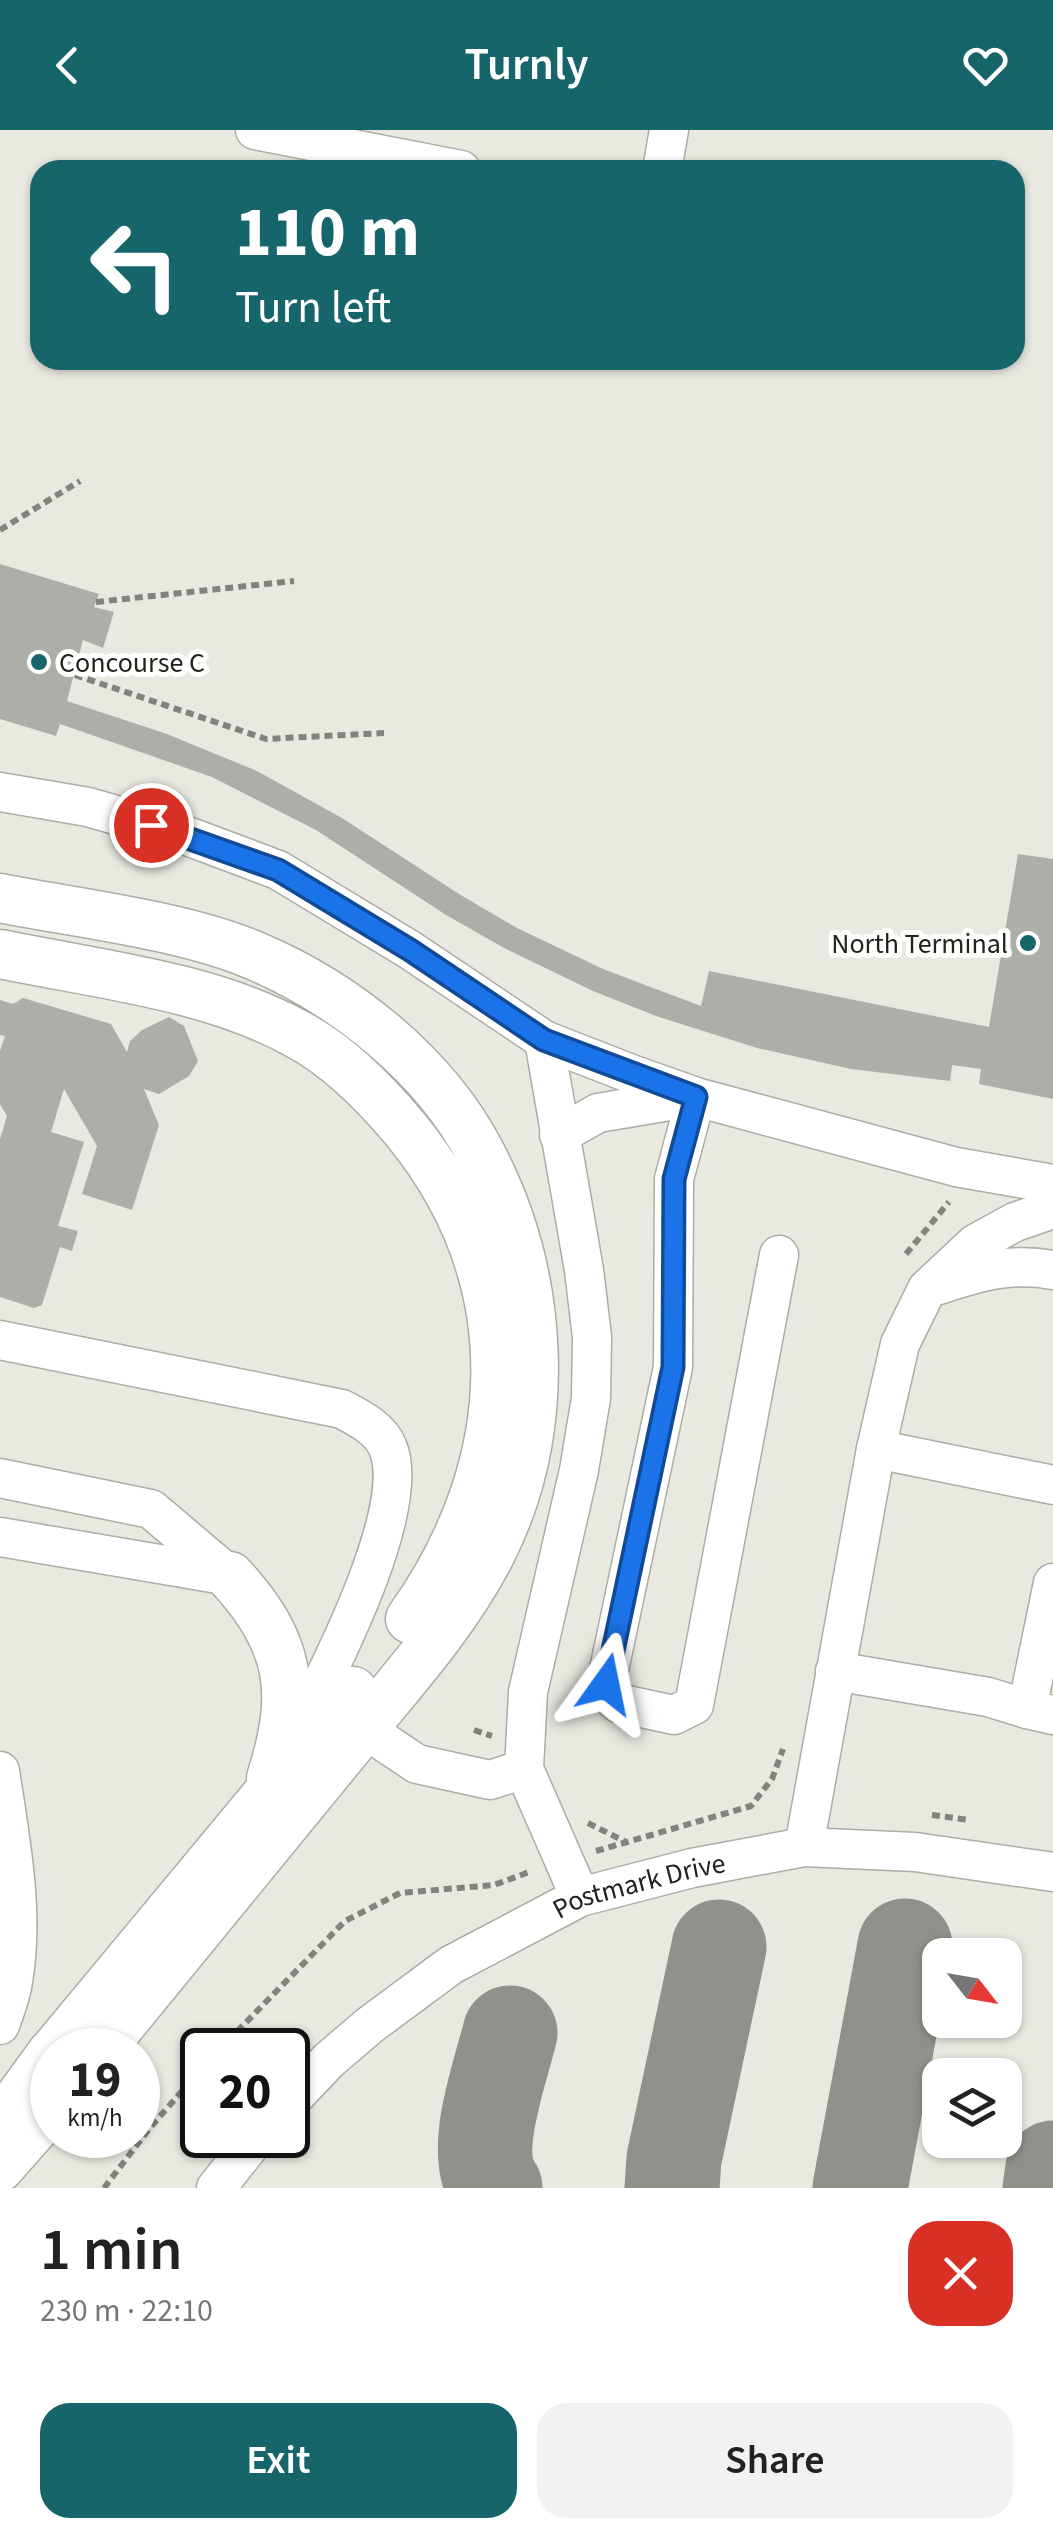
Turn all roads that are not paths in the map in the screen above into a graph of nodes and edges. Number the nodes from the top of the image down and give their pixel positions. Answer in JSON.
{"nodes":[{"id":1,"x":255,"y":130,"type":"edge"},
{"id":2,"x":669,"y":130,"type":"edge"},
{"id":3,"x":410,"y":160,"type":"edge"},
{"id":4,"x":664,"y":160,"type":"edge"},
{"id":5,"x":0,"y":792,"type":"edge"},
{"id":6,"x":0,"y":898,"type":"edge"},
{"id":7,"x":0,"y":954,"type":"edge"},
{"id":8,"x":544,"y":1040,"type":"junction"},
{"id":9,"x":696,"y":1097,"type":"junction"},
{"id":10,"x":560,"y":1135,"type":"junction"},
{"id":11,"x":1053,"y":1184,"type":"edge"},
{"id":12,"x":1053,"y":1209,"type":"edge"},
{"id":13,"x":779,"y":1255,"type":"dead end"},
{"id":14,"x":1053,"y":1270,"type":"edge"},
{"id":15,"x":926,"y":1289,"type":"junction"},
{"id":16,"x":0,"y":1340,"type":"edge"},
{"id":17,"x":876,"y":1449,"type":"junction"},
{"id":18,"x":0,"y":1478,"type":"edge"},
{"id":19,"x":1053,"y":1485,"type":"edge"},
{"id":20,"x":0,"y":1537,"type":"edge"},
{"id":21,"x":230,"y":1576,"type":"junction"},
{"id":22,"x":1053,"y":1583,"type":"edge"},
{"id":23,"x":835,"y":1671,"type":"junction"},
{"id":24,"x":1040,"y":1712,"type":"edge"},
{"id":25,"x":363,"y":1728,"type":"junction"},
{"id":26,"x":524,"y":1769,"type":"junction"},
{"id":27,"x":0,"y":1771,"type":"edge"},
{"id":28,"x":267,"y":1791,"type":"junction"},
{"id":29,"x":6,"y":1842,"type":"edge"},
{"id":30,"x":804,"y":1847,"type":"junction"},
{"id":31,"x":1053,"y":1872,"type":"edge"},
{"id":32,"x":580,"y":1897,"type":"junction"},
{"id":33,"x":0,"y":2026,"type":"edge"},
{"id":34,"x":73,"y":2028,"type":"edge"},
{"id":35,"x":118,"y":2028,"type":"edge"},
{"id":36,"x":310,"y":2081,"type":"edge"},
{"id":37,"x":30,"y":2083,"type":"edge"},
{"id":38,"x":0,"y":2124,"type":"edge"},
{"id":39,"x":30,"y":2133,"type":"edge"},
{"id":40,"x":240,"y":2158,"type":"edge"},
{"id":41,"x":0,"y":2166,"type":"edge"},
{"id":42,"x":216,"y":2188,"type":"edge"}],
"edges":[{"from":1,"to":3,"type":"street"},
{"from":2,"to":4,"type":"street"},
{"from":5,"to":8,"type":"street"},
{"from":6,"to":25,"type":"main road"},
{"from":7,"to":28,"type":"main road"},
{"from":8,"to":9,"type":"street"},
{"from":8,"to":10,"type":"street"},
{"from":9,"to":10,"type":"street"},
{"from":9,"to":11,"type":"street"},
{"from":9,"to":13,"type":"street"},
{"from":10,"to":26,"type":"street"},
{"from":12,"to":15,"type":"street"},
{"from":14,"to":15,"type":"street"},
{"from":15,"to":17,"type":"street"},
{"from":16,"to":28,"type":"street"},
{"from":17,"to":19,"type":"street"},
{"from":17,"to":23,"type":"street"},
{"from":18,"to":21,"type":"street"},
{"from":20,"to":21,"type":"street"},
{"from":21,"to":28,"type":"main road"},
{"from":22,"to":24,"type":"street"},
{"from":23,"to":24,"type":"street"},
{"from":23,"to":30,"type":"street"},
{"from":25,"to":26,"type":"street"},
{"from":25,"to":35,"type":"main road"},
{"from":26,"to":32,"type":"street"},
{"from":27,"to":29,"type":"street"},
{"from":28,"to":34,"type":"main road"},
{"from":29,"to":33,"type":"street"},
{"from":30,"to":31,"type":"street","name":"Postmark Drive"},
{"from":30,"to":32,"type":"street","name":"Postmark Drive"},
{"from":32,"to":36,"type":"street","name":"Postmark Drive"},
{"from":37,"to":38,"type":"main road"},
{"from":39,"to":41,"type":"main road"},
{"from":40,"to":42,"type":"street"}]}
